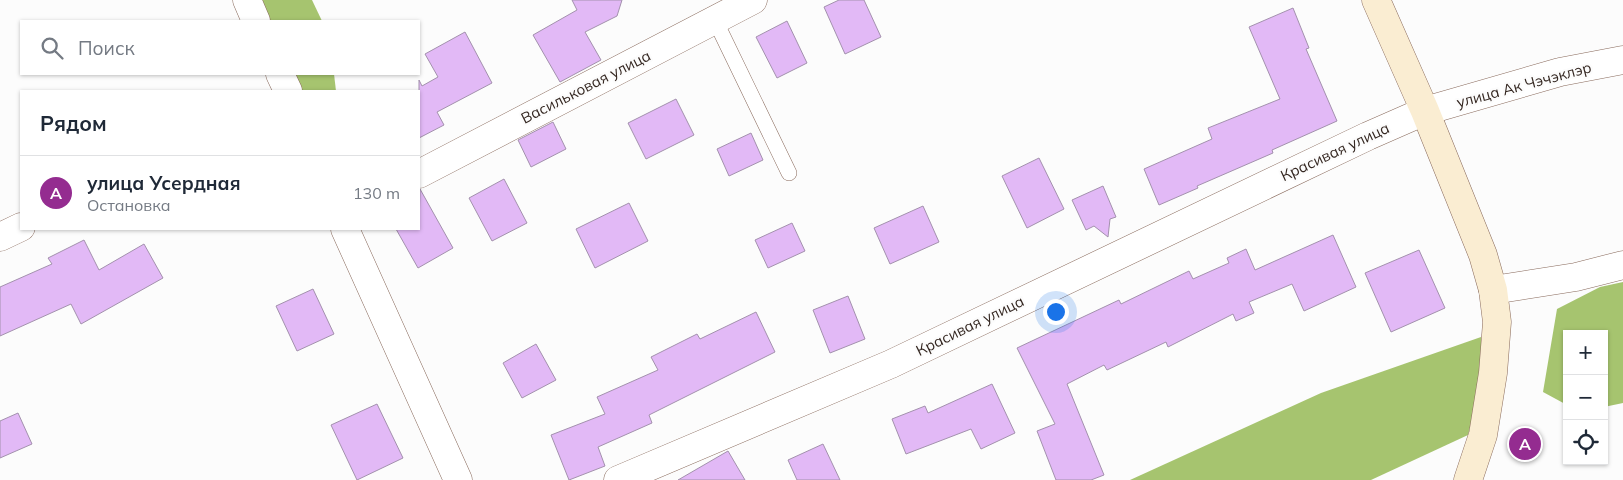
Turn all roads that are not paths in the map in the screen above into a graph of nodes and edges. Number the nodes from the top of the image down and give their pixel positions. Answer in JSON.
{"nodes":[{"id":1,"x":246,"y":0,"type":"edge"},
{"id":2,"x":753,"y":0,"type":"edge"},
{"id":3,"x":1376,"y":0,"type":"edge"},
{"id":4,"x":256,"y":20,"type":"edge"},
{"id":5,"x":715,"y":20,"type":"junction"},
{"id":6,"x":1623,"y":60,"type":"edge"},
{"id":7,"x":280,"y":75,"type":"edge"},
{"id":8,"x":288,"y":90,"type":"edge"},
{"id":9,"x":1426,"y":111,"type":"junction"},
{"id":10,"x":420,"y":173,"type":"edge"},
{"id":11,"x":789,"y":173,"type":"dead end"},
{"id":12,"x":20,"y":228,"type":"edge"},
{"id":13,"x":348,"y":231,"type":"edge"},
{"id":14,"x":0,"y":237,"type":"edge"},
{"id":15,"x":1623,"y":265,"type":"edge"},
{"id":16,"x":1493,"y":290,"type":"junction"},
{"id":17,"x":458,"y":480,"type":"edge"},
{"id":18,"x":618,"y":480,"type":"edge"},
{"id":19,"x":1468,"y":480,"type":"edge"}],
"edges":[{"from":1,"to":4,"type":"street"},
{"from":2,"to":5,"type":"street","name":"Васильковая улица"},
{"from":3,"to":9,"type":"street"},
{"from":5,"to":10,"type":"street","name":"Васильковая улица"},
{"from":5,"to":11,"type":"lane"},
{"from":6,"to":9,"type":"street","name":"улица Ак Чэчэклэр"},
{"from":7,"to":8,"type":"street"},
{"from":9,"to":16,"type":"street"},
{"from":9,"to":18,"type":"street","name":"Красивая улица"},
{"from":12,"to":14,"type":"street"},
{"from":13,"to":17,"type":"street"},
{"from":15,"to":16,"type":"street"},
{"from":16,"to":19,"type":"street"}]}
